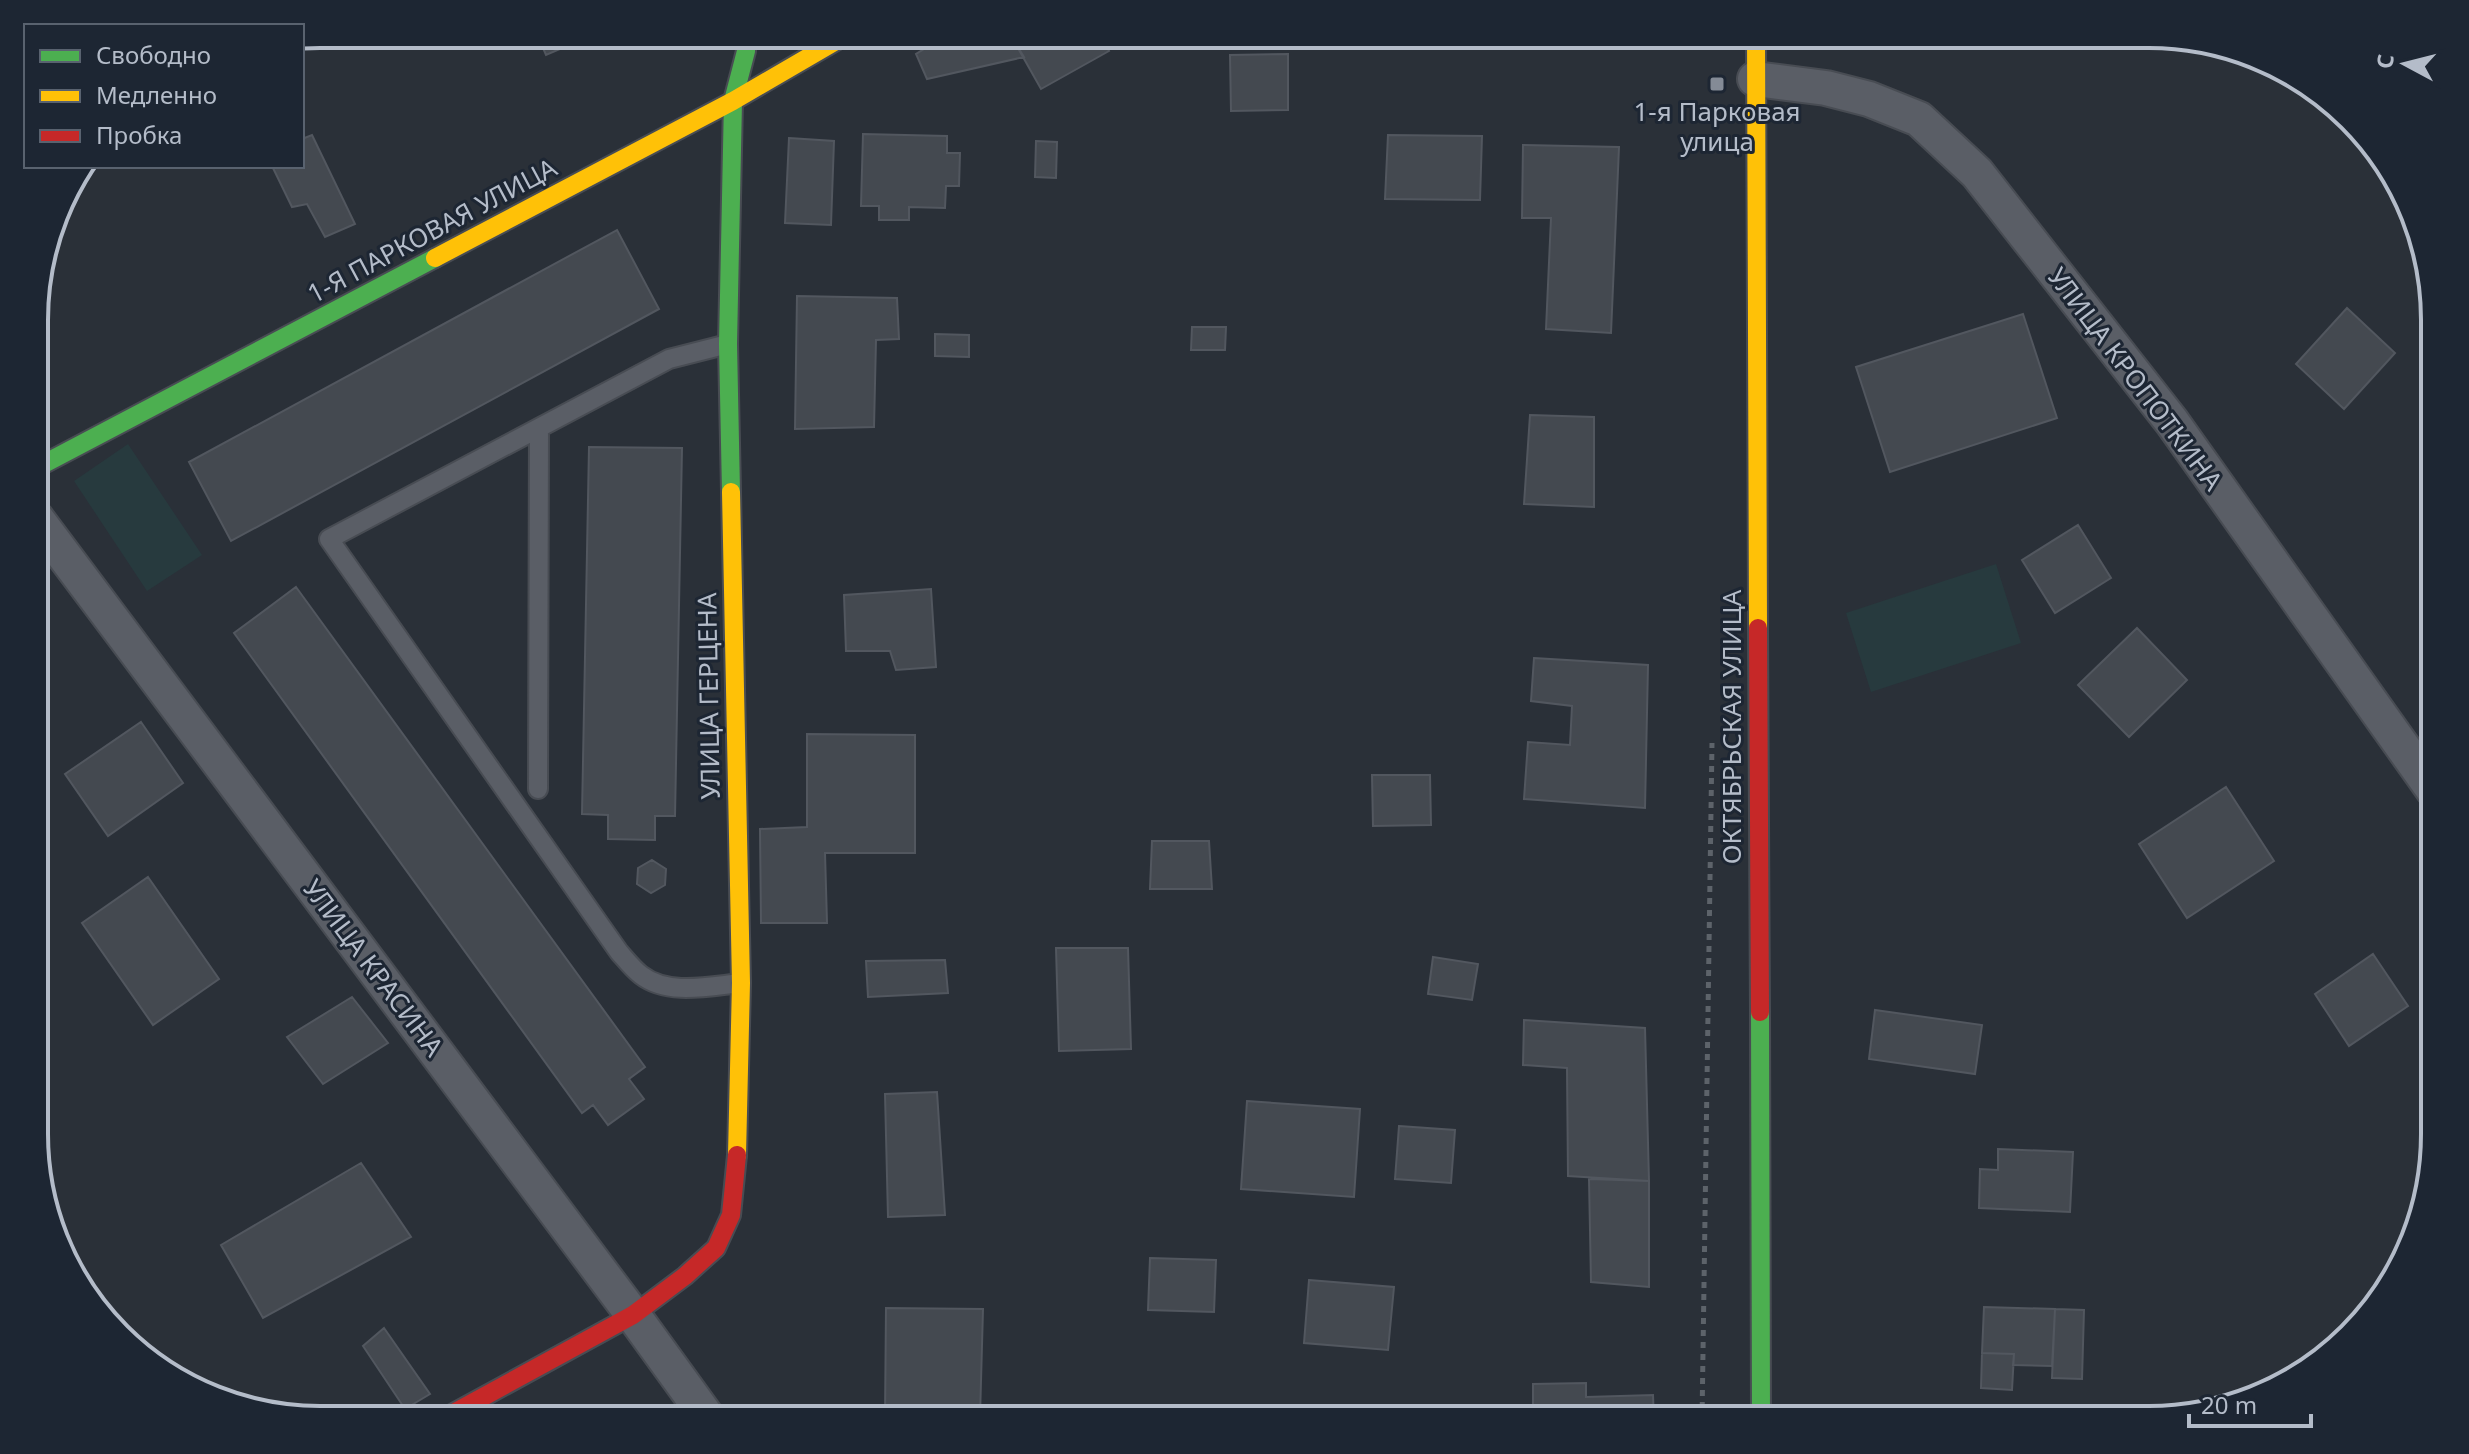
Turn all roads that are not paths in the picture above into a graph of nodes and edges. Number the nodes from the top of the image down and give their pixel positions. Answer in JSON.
{"nodes":[{"id":1,"x":1756,"y":48,"type":"edge"},
{"id":2,"x":746,"y":49,"type":"edge"},
{"id":3,"x":823,"y":49,"type":"edge"},
{"id":4,"x":1755,"y":79,"type":"junction"},
{"id":5,"x":733,"y":101,"type":"junction"},
{"id":6,"x":728,"y":344,"type":"junction"},
{"id":7,"x":539,"y":428,"type":"junction"},
{"id":8,"x":48,"y":462,"type":"edge"},
{"id":9,"x":48,"y":534,"type":"edge"},
{"id":10,"x":2420,"y":771,"type":"edge"},
{"id":11,"x":538,"y":789,"type":"dead end"},
{"id":12,"x":741,"y":983,"type":"junction"},
{"id":13,"x":633,"y":1315,"type":"junction"},
{"id":14,"x":1761,"y":1405,"type":"edge"},
{"id":15,"x":467,"y":1406,"type":"edge"},
{"id":16,"x":699,"y":1406,"type":"edge"}],
"edges":[{"from":1,"to":4,"type":"street","name":"ОКТЯБРЬСКАЯ УЛИЦА"},
{"from":2,"to":5,"type":"street","name":"УЛИЦА ГЕРЦЕНА"},
{"from":3,"to":5,"type":"street","name":"1-Я ПАРКОВАЯ УЛИЦА"},
{"from":4,"to":10,"type":"street","name":"УЛИЦА КРОПОТКИНА"},
{"from":4,"to":14,"type":"street","name":"ОКТЯБРЬСКАЯ УЛИЦА"},
{"from":5,"to":6,"type":"street","name":"УЛИЦА ГЕРЦЕНА"},
{"from":5,"to":8,"type":"street","name":"1-Я ПАРКОВАЯ УЛИЦА"},
{"from":6,"to":7,"type":"lane"},
{"from":6,"to":12,"type":"street","name":"УЛИЦА ГЕРЦЕНА"},
{"from":7,"to":11,"type":"lane"},
{"from":7,"to":12,"type":"lane"},
{"from":9,"to":13,"type":"street","name":"УЛИЦА КРАСИНА"},
{"from":12,"to":13,"type":"street","name":"УЛИЦА ГЕРЦЕНА"},
{"from":13,"to":15,"type":"street","name":"УЛИЦА ГЕРЦЕНА"},
{"from":13,"to":16,"type":"street","name":"УЛИЦА КРАСИНА"}]}
